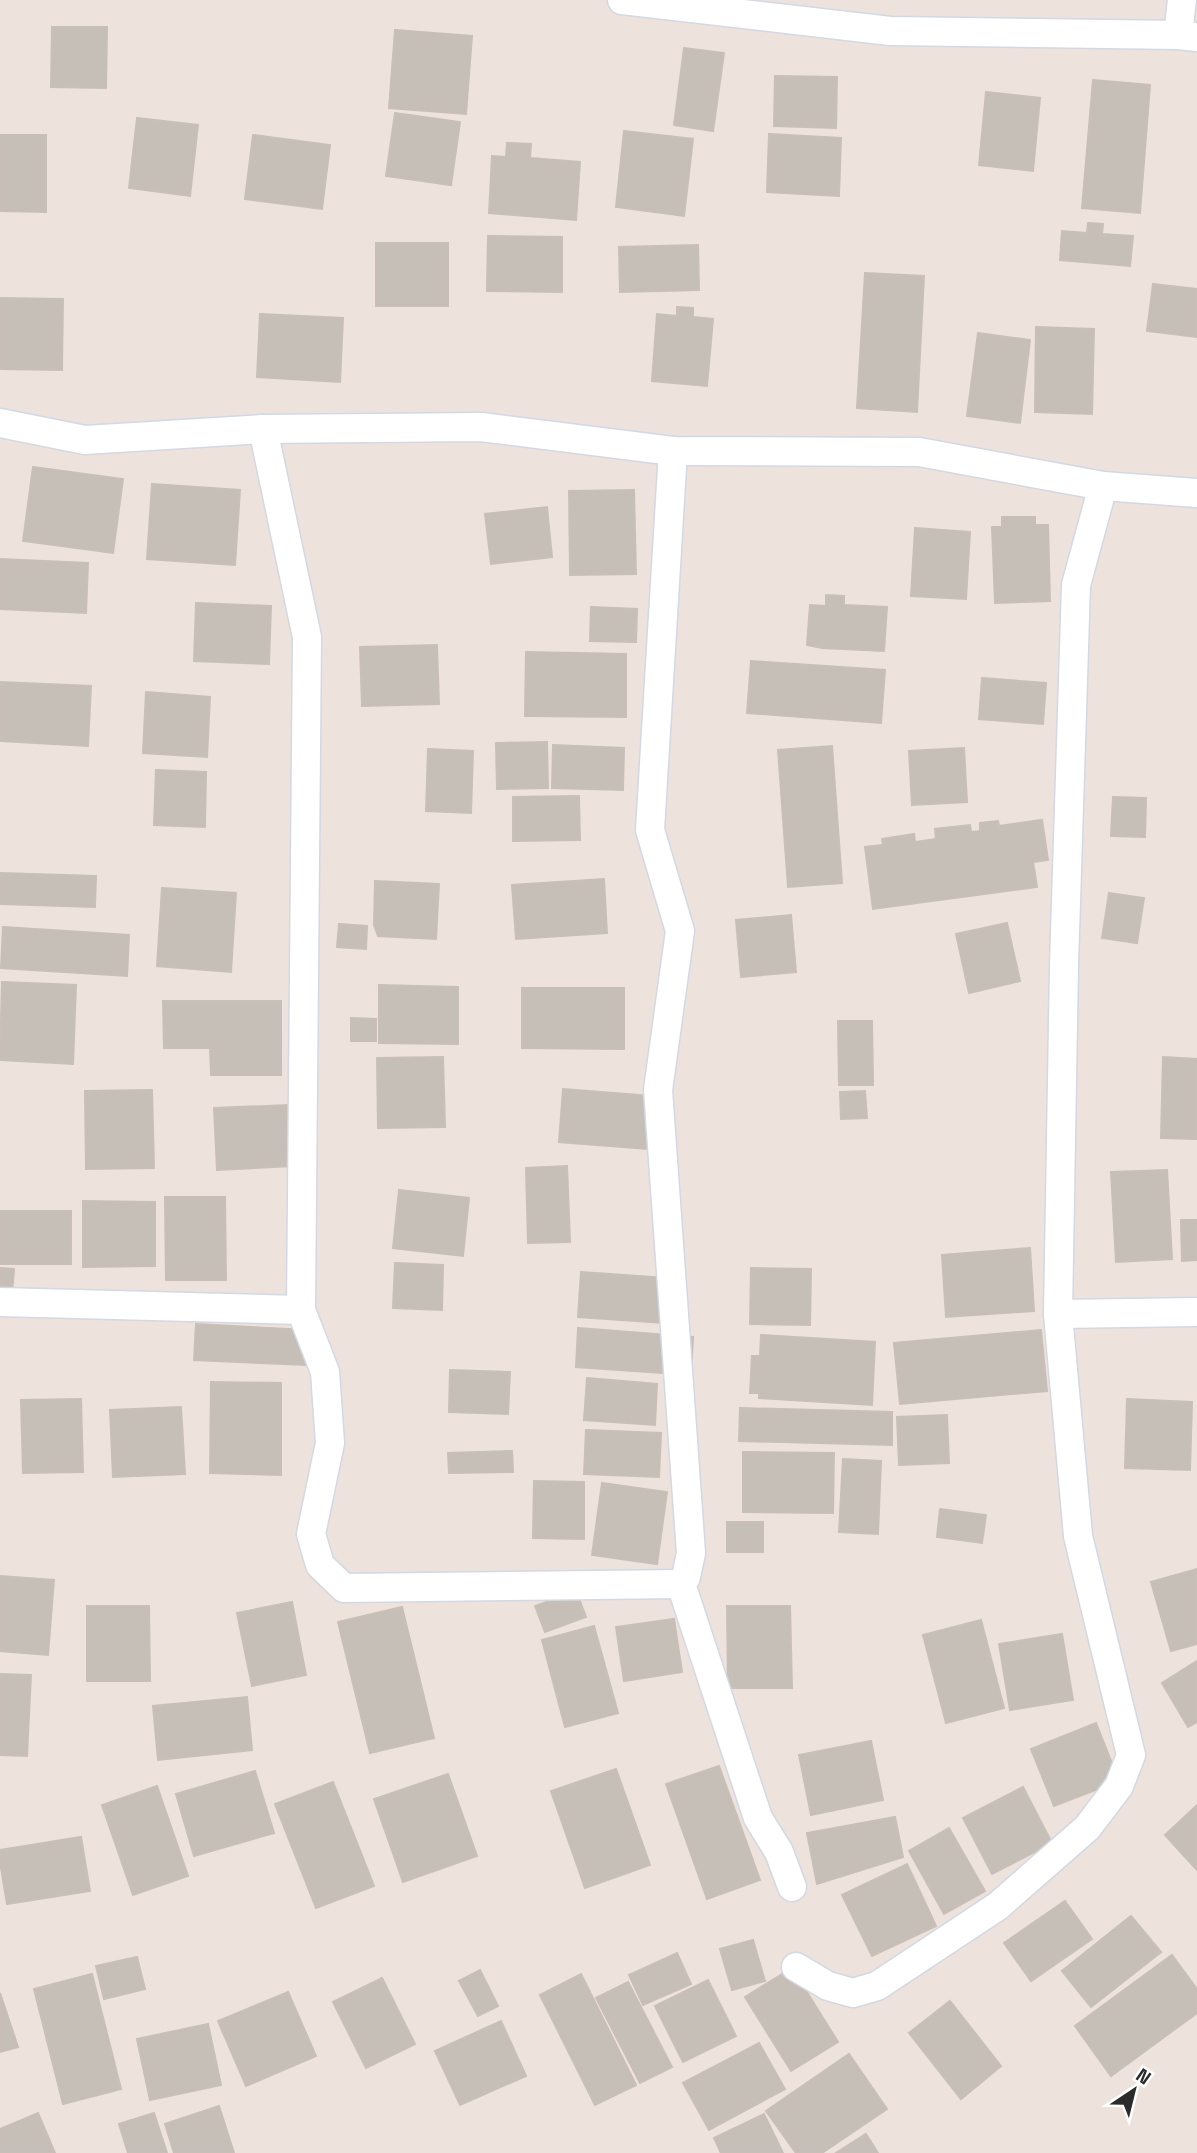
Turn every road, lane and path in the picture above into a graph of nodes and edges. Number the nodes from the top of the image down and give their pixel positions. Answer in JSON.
{"nodes":[{"id":1,"x":621,"y":0,"type":"edge"},
{"id":2,"x":1182,"y":0,"type":"edge"},
{"id":3,"x":1188,"y":36,"type":"edge"},
{"id":4,"x":0,"y":423,"type":"edge"},
{"id":5,"x":263,"y":429,"type":"junction"},
{"id":6,"x":673,"y":451,"type":"junction"},
{"id":7,"x":1103,"y":486,"type":"junction"},
{"id":8,"x":1197,"y":493,"type":"edge"},
{"id":9,"x":0,"y":1301,"type":"edge"},
{"id":10,"x":301,"y":1310,"type":"junction"},
{"id":11,"x":1197,"y":1312,"type":"edge"},
{"id":12,"x":1058,"y":1314,"type":"junction"},
{"id":13,"x":681,"y":1584,"type":"junction"},
{"id":14,"x":792,"y":1887,"type":"dead end"},
{"id":15,"x":796,"y":1967,"type":"dead end"}],
"edges":[{"from":1,"to":3,"type":"street"},
{"from":2,"to":3,"type":"street"},
{"from":4,"to":5,"type":"street"},
{"from":5,"to":6,"type":"street"},
{"from":5,"to":10,"type":"street"},
{"from":6,"to":7,"type":"street"},
{"from":6,"to":13,"type":"street"},
{"from":7,"to":8,"type":"street"},
{"from":7,"to":12,"type":"street"},
{"from":9,"to":10,"type":"street"},
{"from":10,"to":13,"type":"street"},
{"from":11,"to":12,"type":"street"},
{"from":12,"to":15,"type":"street"},
{"from":13,"to":14,"type":"street"}]}
